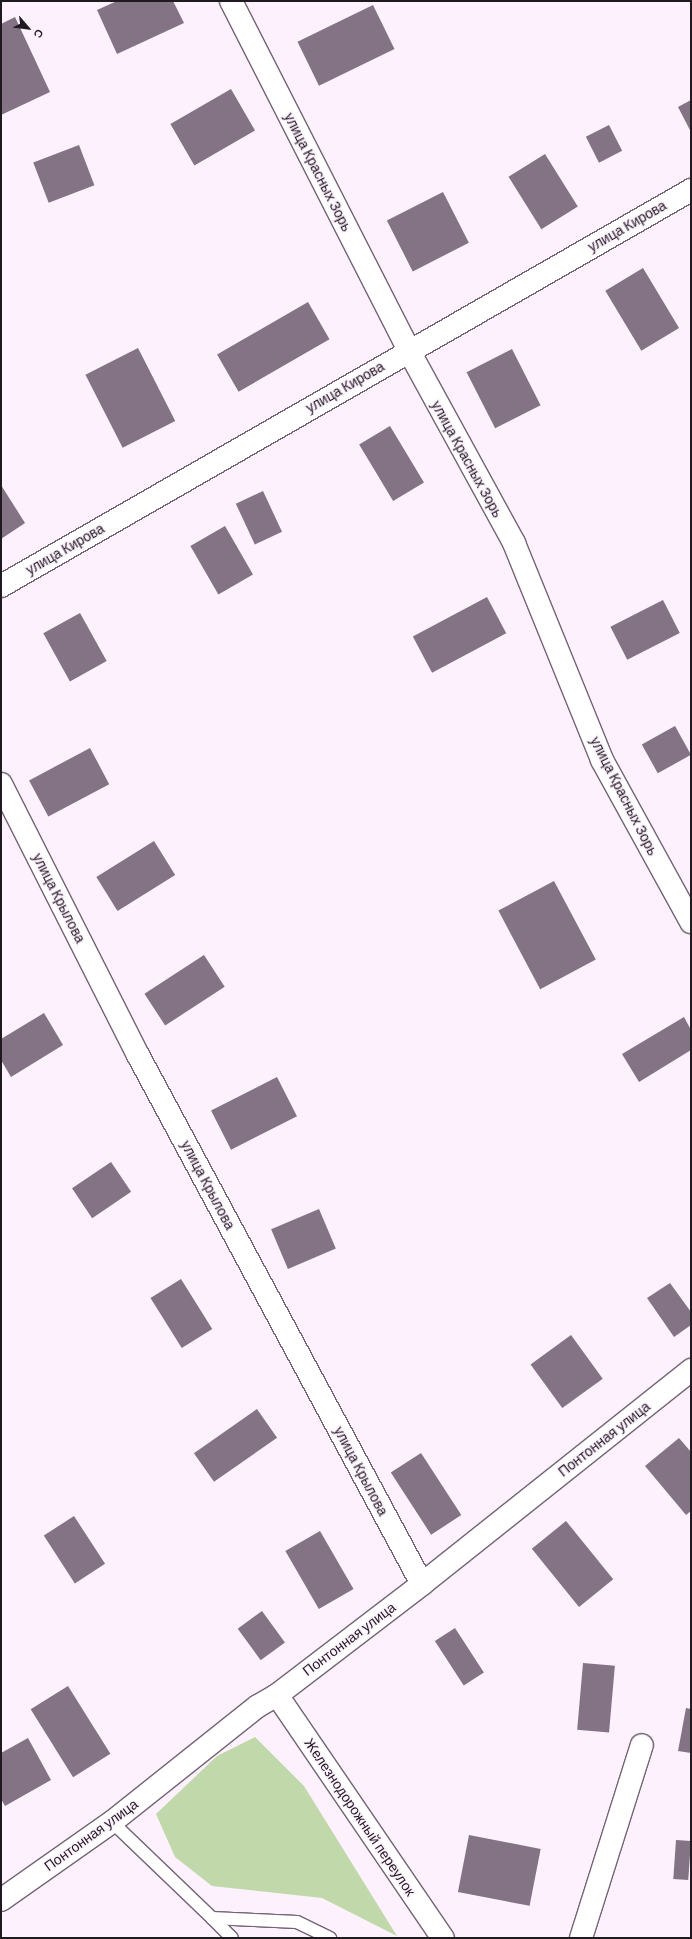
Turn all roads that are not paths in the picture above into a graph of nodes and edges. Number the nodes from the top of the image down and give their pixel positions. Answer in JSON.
{"nodes":[{"id":1,"x":231,"y":1,"type":"edge"},
{"id":2,"x":691,"y":190,"type":"edge"},
{"id":3,"x":409,"y":351,"type":"junction"},
{"id":4,"x":1,"y":586,"type":"edge"},
{"id":5,"x":1,"y":784,"type":"edge"},
{"id":6,"x":691,"y":922,"type":"edge"},
{"id":7,"x":691,"y":1370,"type":"edge"},
{"id":8,"x":422,"y":1584,"type":"junction"},
{"id":9,"x":277,"y":1695,"type":"junction"},
{"id":10,"x":642,"y":1745,"type":"dead end"},
{"id":11,"x":112,"y":1822,"type":"junction"},
{"id":12,"x":1,"y":1900,"type":"edge"},
{"id":13,"x":212,"y":1918,"type":"junction"},
{"id":14,"x":232,"y":1938,"type":"edge"},
{"id":15,"x":330,"y":1938,"type":"edge"},
{"id":16,"x":443,"y":1938,"type":"edge"},
{"id":17,"x":582,"y":1938,"type":"edge"}],
"edges":[{"from":1,"to":3,"type":"street","name":"улица Красных Зорь"},
{"from":2,"to":3,"type":"street","name":"улица Кирова"},
{"from":3,"to":4,"type":"street","name":"улица Кирова"},
{"from":3,"to":6,"type":"street","name":"улица Красных Зорь"},
{"from":5,"to":8,"type":"street","name":"улица Крылова"},
{"from":7,"to":8,"type":"street","name":"Понтонная улица"},
{"from":8,"to":9,"type":"street","name":"Понтонная улица"},
{"from":9,"to":11,"type":"street","name":"Понтонная улица"},
{"from":9,"to":16,"type":"street","name":"Железнодорожный переулок"},
{"from":10,"to":17,"type":"street"},
{"from":11,"to":12,"type":"street","name":"Понтонная улица"},
{"from":11,"to":13,"type":"lane"},
{"from":13,"to":14,"type":"lane"},
{"from":13,"to":15,"type":"lane"}]}
